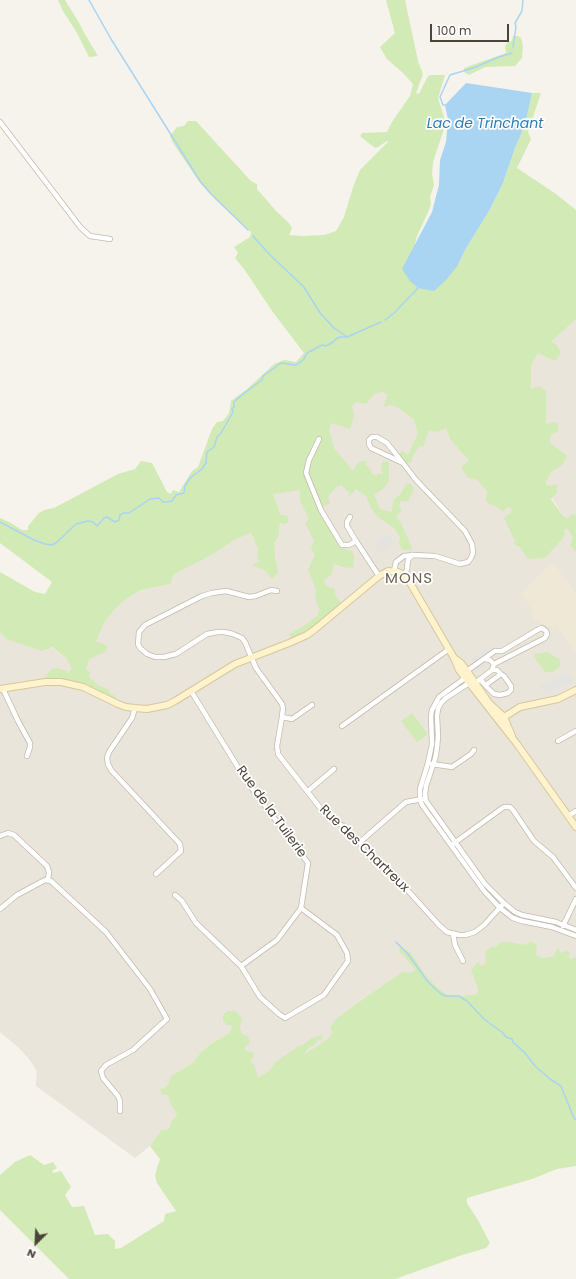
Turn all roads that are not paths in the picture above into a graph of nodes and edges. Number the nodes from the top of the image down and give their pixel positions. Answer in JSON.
{"nodes":[{"id":1,"x":0,"y":122,"type":"edge"},
{"id":2,"x":110,"y":239,"type":"dead end"},
{"id":3,"x":319,"y":439,"type":"dead end"},
{"id":4,"x":403,"y":463,"type":"junction"},
{"id":5,"x":350,"y":517,"type":"dead end"},
{"id":6,"x":356,"y":541,"type":"junction"},
{"id":7,"x":412,"y":555,"type":"junction"},
{"id":8,"x":394,"y":571,"type":"junction"},
{"id":9,"x":379,"y":576,"type":"junction"},
{"id":10,"x":405,"y":576,"type":"junction"},
{"id":11,"x":277,"y":591,"type":"dead end"},
{"id":12,"x":449,"y":650,"type":"junction"},
{"id":13,"x":251,"y":657,"type":"junction"},
{"id":14,"x":485,"y":659,"type":"junction"},
{"id":15,"x":494,"y":664,"type":"junction"},
{"id":16,"x":492,"y":670,"type":"junction"},
{"id":17,"x":466,"y":673,"type":"junction"},
{"id":18,"x":501,"y":674,"type":"junction"},
{"id":19,"x":475,"y":682,"type":"junction"},
{"id":20,"x":485,"y":685,"type":"junction"},
{"id":21,"x":2,"y":689,"type":"edge"},
{"id":22,"x":576,"y":690,"type":"edge"},
{"id":23,"x":191,"y":691,"type":"junction"},
{"id":24,"x":442,"y":697,"type":"junction"},
{"id":25,"x":312,"y":705,"type":"dead end"},
{"id":26,"x":135,"y":708,"type":"junction"},
{"id":27,"x":282,"y":717,"type":"junction"},
{"id":28,"x":504,"y":717,"type":"junction"},
{"id":29,"x":436,"y":718,"type":"junction"},
{"id":30,"x":431,"y":719,"type":"junction"},
{"id":31,"x":498,"y":721,"type":"junction"},
{"id":32,"x":342,"y":726,"type":"dead end"},
{"id":33,"x":576,"y":731,"type":"edge"},
{"id":34,"x":558,"y":741,"type":"dead end"},
{"id":35,"x":516,"y":744,"type":"junction"},
{"id":36,"x":474,"y":750,"type":"dead end"},
{"id":37,"x":27,"y":756,"type":"dead end"},
{"id":38,"x":431,"y":764,"type":"junction"},
{"id":39,"x":334,"y":769,"type":"dead end"},
{"id":40,"x":308,"y":791,"type":"junction"},
{"id":41,"x":425,"y":798,"type":"junction"},
{"id":42,"x":420,"y":799,"type":"junction"},
{"id":43,"x":576,"y":811,"type":"edge"},
{"id":44,"x":568,"y":816,"type":"junction"},
{"id":45,"x":576,"y":826,"type":"edge"},
{"id":46,"x":0,"y":836,"type":"edge"},
{"id":47,"x":360,"y":842,"type":"junction"},
{"id":48,"x":455,"y":842,"type":"junction"},
{"id":49,"x":450,"y":846,"type":"junction"},
{"id":50,"x":156,"y":874,"type":"dead end"},
{"id":51,"x":48,"y":880,"type":"junction"},
{"id":52,"x":576,"y":888,"type":"edge"},
{"id":53,"x":175,"y":895,"type":"dead end"},
{"id":54,"x":576,"y":899,"type":"edge"},
{"id":55,"x":504,"y":903,"type":"junction"},
{"id":56,"x":301,"y":908,"type":"junction"},
{"id":57,"x":500,"y":908,"type":"junction"},
{"id":58,"x":0,"y":909,"type":"edge"},
{"id":59,"x":564,"y":924,"type":"junction"},
{"id":60,"x":562,"y":930,"type":"junction"},
{"id":61,"x":576,"y":930,"type":"edge"},
{"id":62,"x":453,"y":934,"type":"junction"},
{"id":63,"x":576,"y":936,"type":"edge"},
{"id":64,"x":463,"y":961,"type":"dead end"},
{"id":65,"x":241,"y":966,"type":"junction"},
{"id":66,"x":120,"y":1112,"type":"dead end"}],
"edges":[{"from":1,"to":2,"type":"street"},
{"from":3,"to":6,"type":"street"},
{"from":4,"to":4,"type":"street"},
{"from":4,"to":7,"type":"street"},
{"from":5,"to":6,"type":"street"},
{"from":6,"to":9,"type":"street"},
{"from":7,"to":8,"type":"street"},
{"from":7,"to":10,"type":"street"},
{"from":8,"to":9,"type":"street"},
{"from":8,"to":10,"type":"street"},
{"from":9,"to":13,"type":"street"},
{"from":10,"to":12,"type":"street"},
{"from":11,"to":13,"type":"street","name":"Rue des Chartreux"},
{"from":12,"to":17,"type":"street"},
{"from":12,"to":32,"type":"street"},
{"from":13,"to":23,"type":"street"},
{"from":13,"to":27,"type":"street","name":"Rue des Chartreux"},
{"from":14,"to":15,"type":"street"},
{"from":14,"to":15,"type":"street"},
{"from":14,"to":17,"type":"street"},
{"from":15,"to":16,"type":"street"},
{"from":16,"to":18,"type":"street"},
{"from":16,"to":19,"type":"street"},
{"from":17,"to":19,"type":"street"},
{"from":17,"to":24,"type":"street"},
{"from":18,"to":20,"type":"street"},
{"from":18,"to":20,"type":"street"},
{"from":19,"to":20,"type":"street"},
{"from":19,"to":24,"type":"street"},
{"from":19,"to":28,"type":"street"},
{"from":19,"to":31,"type":"street"},
{"from":21,"to":26,"type":"street"},
{"from":21,"to":37,"type":"street"},
{"from":22,"to":28,"type":"street"},
{"from":23,"to":26,"type":"street"},
{"from":23,"to":56,"type":"street","name":"Rue de la Tuilerie"},
{"from":24,"to":29,"type":"street"},
{"from":24,"to":30,"type":"street"},
{"from":25,"to":27,"type":"street"},
{"from":26,"to":50,"type":"street"},
{"from":27,"to":40,"type":"street","name":"Rue des Chartreux"},
{"from":28,"to":31,"type":"street"},
{"from":28,"to":35,"type":"street"},
{"from":29,"to":30,"type":"street"},
{"from":29,"to":38,"type":"street"},
{"from":30,"to":38,"type":"street"},
{"from":31,"to":35,"type":"street"},
{"from":33,"to":34,"type":"street"},
{"from":35,"to":44,"type":"street"},
{"from":36,"to":38,"type":"street"},
{"from":38,"to":41,"type":"street"},
{"from":38,"to":42,"type":"street"},
{"from":39,"to":40,"type":"street"},
{"from":40,"to":47,"type":"street","name":"Rue des Chartreux"},
{"from":41,"to":42,"type":"street"},
{"from":41,"to":48,"type":"street"},
{"from":42,"to":47,"type":"street"},
{"from":42,"to":49,"type":"street"},
{"from":43,"to":44,"type":"street"},
{"from":44,"to":45,"type":"street"},
{"from":46,"to":51,"type":"street"},
{"from":47,"to":62,"type":"street","name":"Rue des Chartreux"},
{"from":48,"to":49,"type":"street"},
{"from":48,"to":52,"type":"street"},
{"from":48,"to":55,"type":"street"},
{"from":49,"to":57,"type":"street"},
{"from":51,"to":58,"type":"street"},
{"from":51,"to":66,"type":"street"},
{"from":53,"to":65,"type":"street"},
{"from":54,"to":59,"type":"street"},
{"from":55,"to":57,"type":"street"},
{"from":55,"to":59,"type":"street"},
{"from":56,"to":65,"type":"street","name":"Rue de la Tuilerie"},
{"from":56,"to":65,"type":"street"},
{"from":57,"to":60,"type":"street"},
{"from":57,"to":62,"type":"street"},
{"from":59,"to":60,"type":"street"},
{"from":59,"to":61,"type":"street"},
{"from":60,"to":63,"type":"street"},
{"from":62,"to":64,"type":"street"}]}
